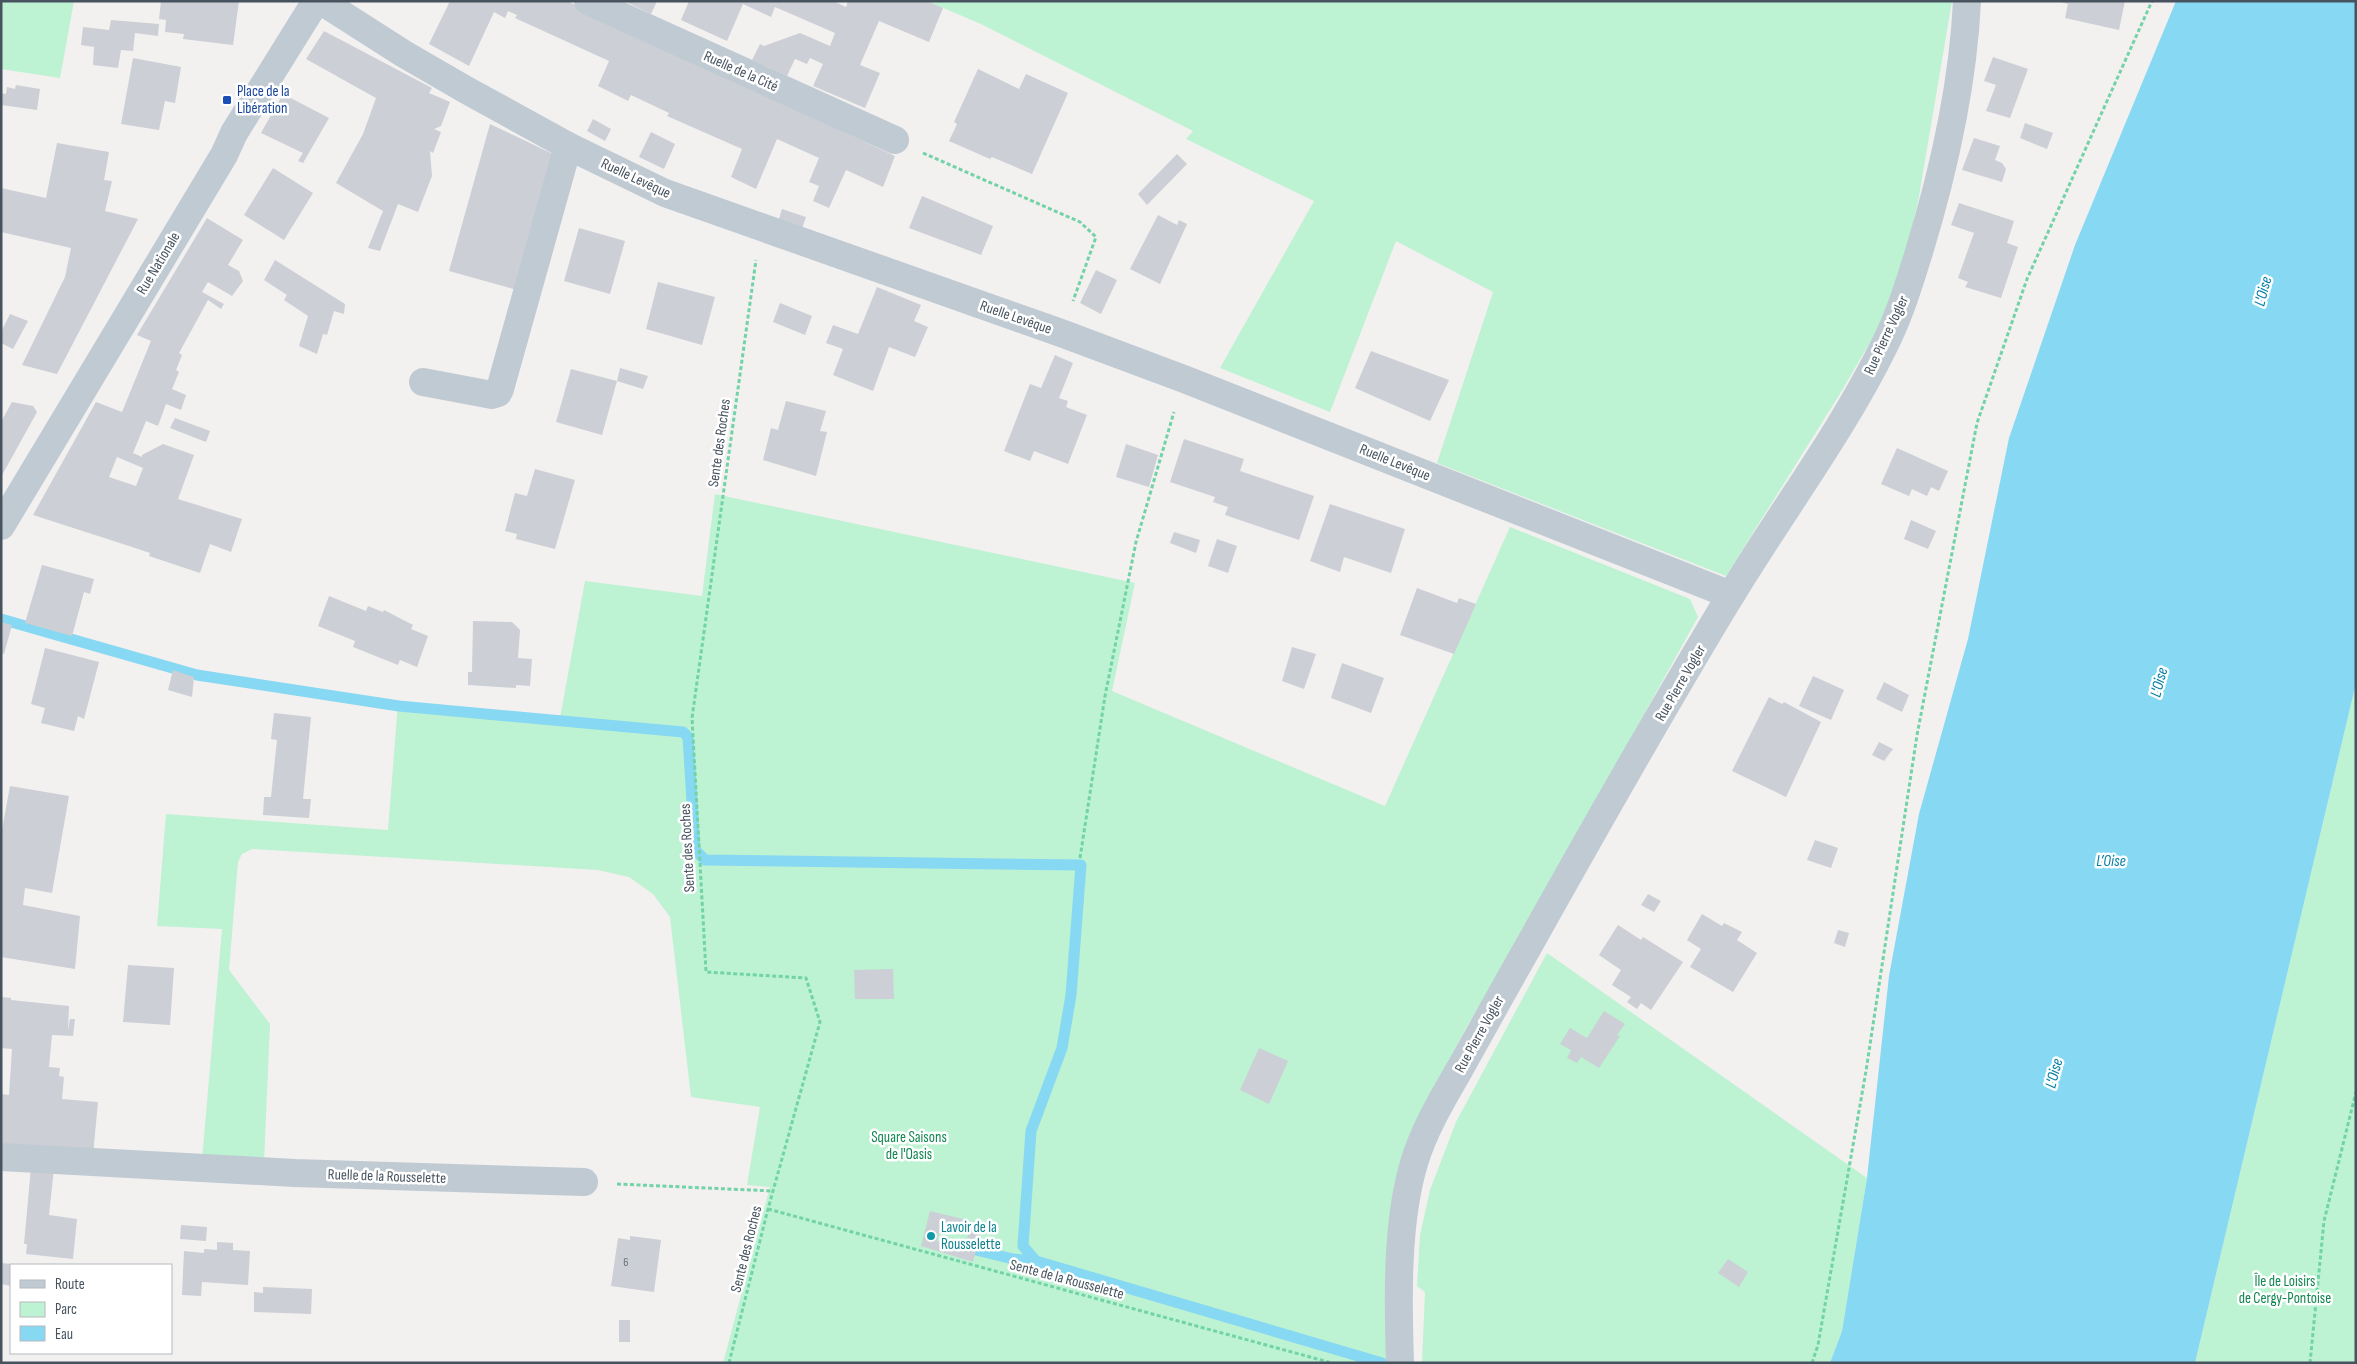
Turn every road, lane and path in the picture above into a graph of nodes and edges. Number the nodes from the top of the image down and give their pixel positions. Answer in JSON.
{"nodes":[{"id":1,"x":316,"y":1,"type":"edge"},
{"id":2,"x":321,"y":1,"type":"edge"},
{"id":3,"x":588,"y":1,"type":"edge"},
{"id":4,"x":1967,"y":1,"type":"edge"},
{"id":5,"x":2152,"y":1,"type":"edge"},
{"id":6,"x":895,"y":140,"type":"joint"},
{"id":7,"x":568,"y":146,"type":"junction"},
{"id":8,"x":760,"y":228,"type":"junction"},
{"id":9,"x":1061,"y":333,"type":"junction"},
{"id":10,"x":1184,"y":379,"type":"junction"},
{"id":11,"x":424,"y":382,"type":"dead end"},
{"id":12,"x":1,"y":526,"type":"edge"},
{"id":13,"x":1731,"y":595,"type":"junction"},
{"id":14,"x":1080,"y":858,"type":"dead end"},
{"id":15,"x":2356,"y":1092,"type":"edge"},
{"id":16,"x":1,"y":1157,"type":"edge"},
{"id":17,"x":584,"y":1182,"type":"joint"},
{"id":18,"x":773,"y":1191,"type":"junction"},
{"id":19,"x":768,"y":1209,"type":"junction"},
{"id":20,"x":729,"y":1363,"type":"edge"},
{"id":21,"x":1332,"y":1363,"type":"edge"},
{"id":22,"x":1400,"y":1363,"type":"edge"},
{"id":23,"x":1812,"y":1363,"type":"edge"},
{"id":24,"x":2310,"y":1363,"type":"edge"}],
"edges":[{"from":1,"to":12,"type":"street","name":"Rue Nationale"},
{"from":2,"to":7,"type":"street","name":"Ruelle Levêque"},
{"from":3,"to":6,"type":"street","name":"Ruelle de la Cité"},
{"from":4,"to":13,"type":"street","name":"Rue Pierre Vogler"},
{"from":5,"to":23,"type":"path"},
{"from":6,"to":9,"type":"path"},
{"from":7,"to":8,"type":"street","name":"Ruelle Levêque"},
{"from":7,"to":11,"type":"street"},
{"from":8,"to":9,"type":"street","name":"Ruelle Levêque"},
{"from":8,"to":18,"type":"path","name":"Sente des Roches"},
{"from":9,"to":10,"type":"street","name":"Ruelle Levêque"},
{"from":10,"to":13,"type":"street","name":"Ruelle Levêque"},
{"from":10,"to":14,"type":"path"},
{"from":13,"to":22,"type":"street","name":"Rue Pierre Vogler"},
{"from":15,"to":24,"type":"path"},
{"from":16,"to":17,"type":"street","name":"Ruelle de la Rousselette"},
{"from":17,"to":18,"type":"path"},
{"from":18,"to":19,"type":"path","name":"Sente des Roches"},
{"from":19,"to":20,"type":"path","name":"Sente des Roches"},
{"from":19,"to":21,"type":"path","name":"Sente de la Rousselette"}]}
